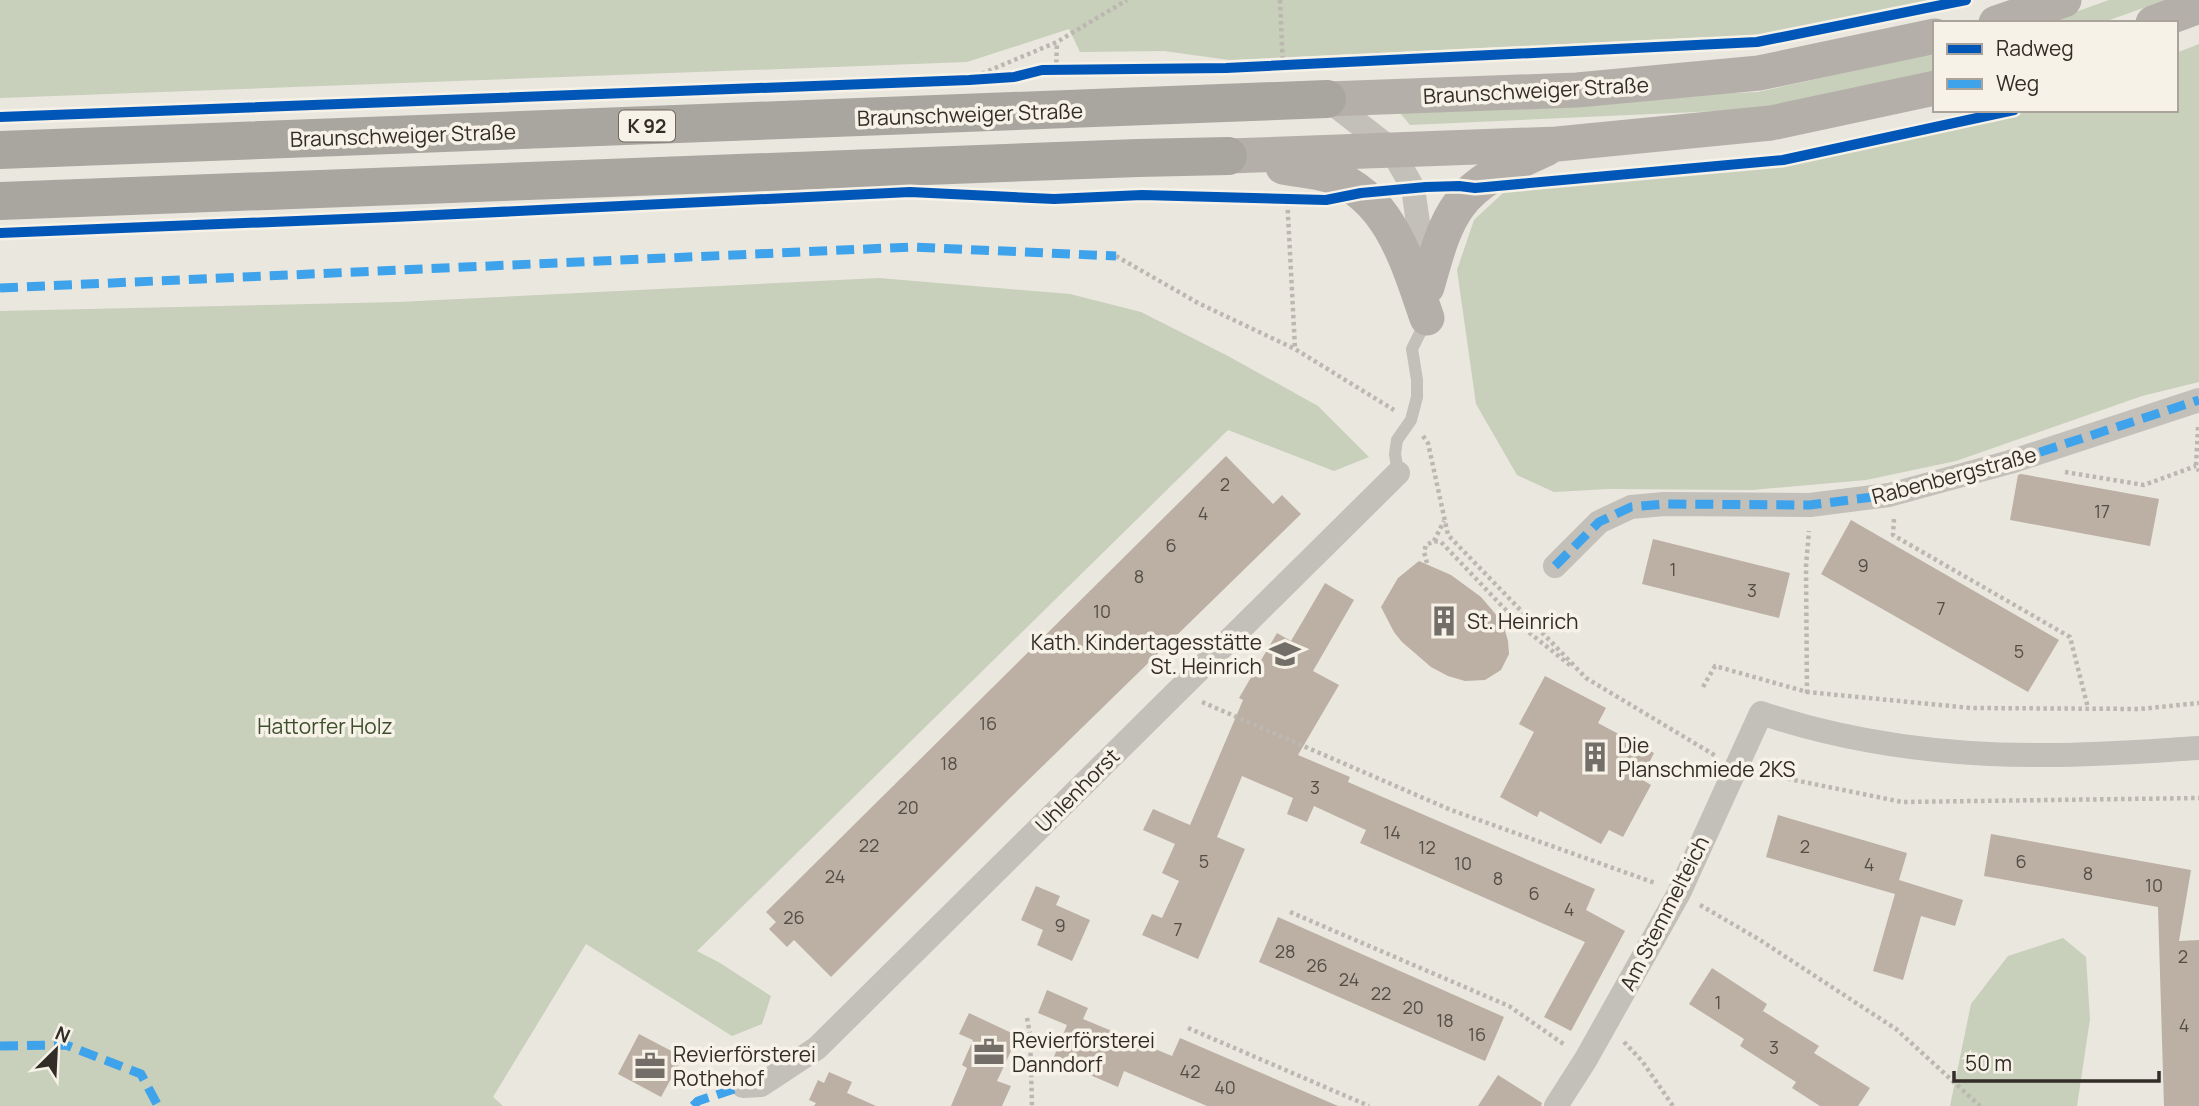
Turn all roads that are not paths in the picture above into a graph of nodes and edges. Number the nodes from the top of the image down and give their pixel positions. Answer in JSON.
{"nodes":[{"id":1,"x":2064,"y":0,"type":"edge"},
{"id":2,"x":2199,"y":6,"type":"edge"},
{"id":3,"x":2002,"y":21,"type":"edge"},
{"id":4,"x":2158,"y":21,"type":"edge"},
{"id":5,"x":1933,"y":36,"type":"edge"},
{"id":6,"x":1933,"y":88,"type":"edge"},
{"id":7,"x":1327,"y":99,"type":"junction"},
{"id":8,"x":1557,"y":144,"type":"junction"},
{"id":9,"x":1391,"y":149,"type":"junction"},
{"id":10,"x":0,"y":150,"type":"edge"},
{"id":11,"x":1228,"y":156,"type":"junction"},
{"id":12,"x":0,"y":201,"type":"edge"},
{"id":13,"x":1427,"y":302,"type":"junction"},
{"id":14,"x":2199,"y":400,"type":"edge"},
{"id":15,"x":1398,"y":473,"type":"joint"},
{"id":16,"x":1555,"y":566,"type":"dead end"},
{"id":17,"x":2199,"y":748,"type":"edge"},
{"id":18,"x":743,"y":1086,"type":"dead end"},
{"id":19,"x":1556,"y":1106,"type":"edge"}],
"edges":[{"from":1,"to":3,"type":"main road"},
{"from":2,"to":4,"type":"main road"},
{"from":5,"to":7,"type":"main road","name":"Braunschweiger Straße","number":"K 92"},
{"from":6,"to":8,"type":"main road"},
{"from":7,"to":9,"type":"street"},
{"from":7,"to":10,"type":"highway","name":"Braunschweiger Straße","number":"K 92"},
{"from":8,"to":9,"type":"main road"},
{"from":8,"to":13,"type":"main road"},
{"from":9,"to":11,"type":"main road"},
{"from":9,"to":13,"type":"street"},
{"from":11,"to":12,"type":"highway"},
{"from":11,"to":13,"type":"main road"},
{"from":13,"to":15,"type":"lane"},
{"from":14,"to":16,"type":"street","name":"Rabenbergstraße"},
{"from":15,"to":18,"type":"street","name":"Uhlenhorst"},
{"from":17,"to":19,"type":"street","name":"Am Stemmelteich"}]}
